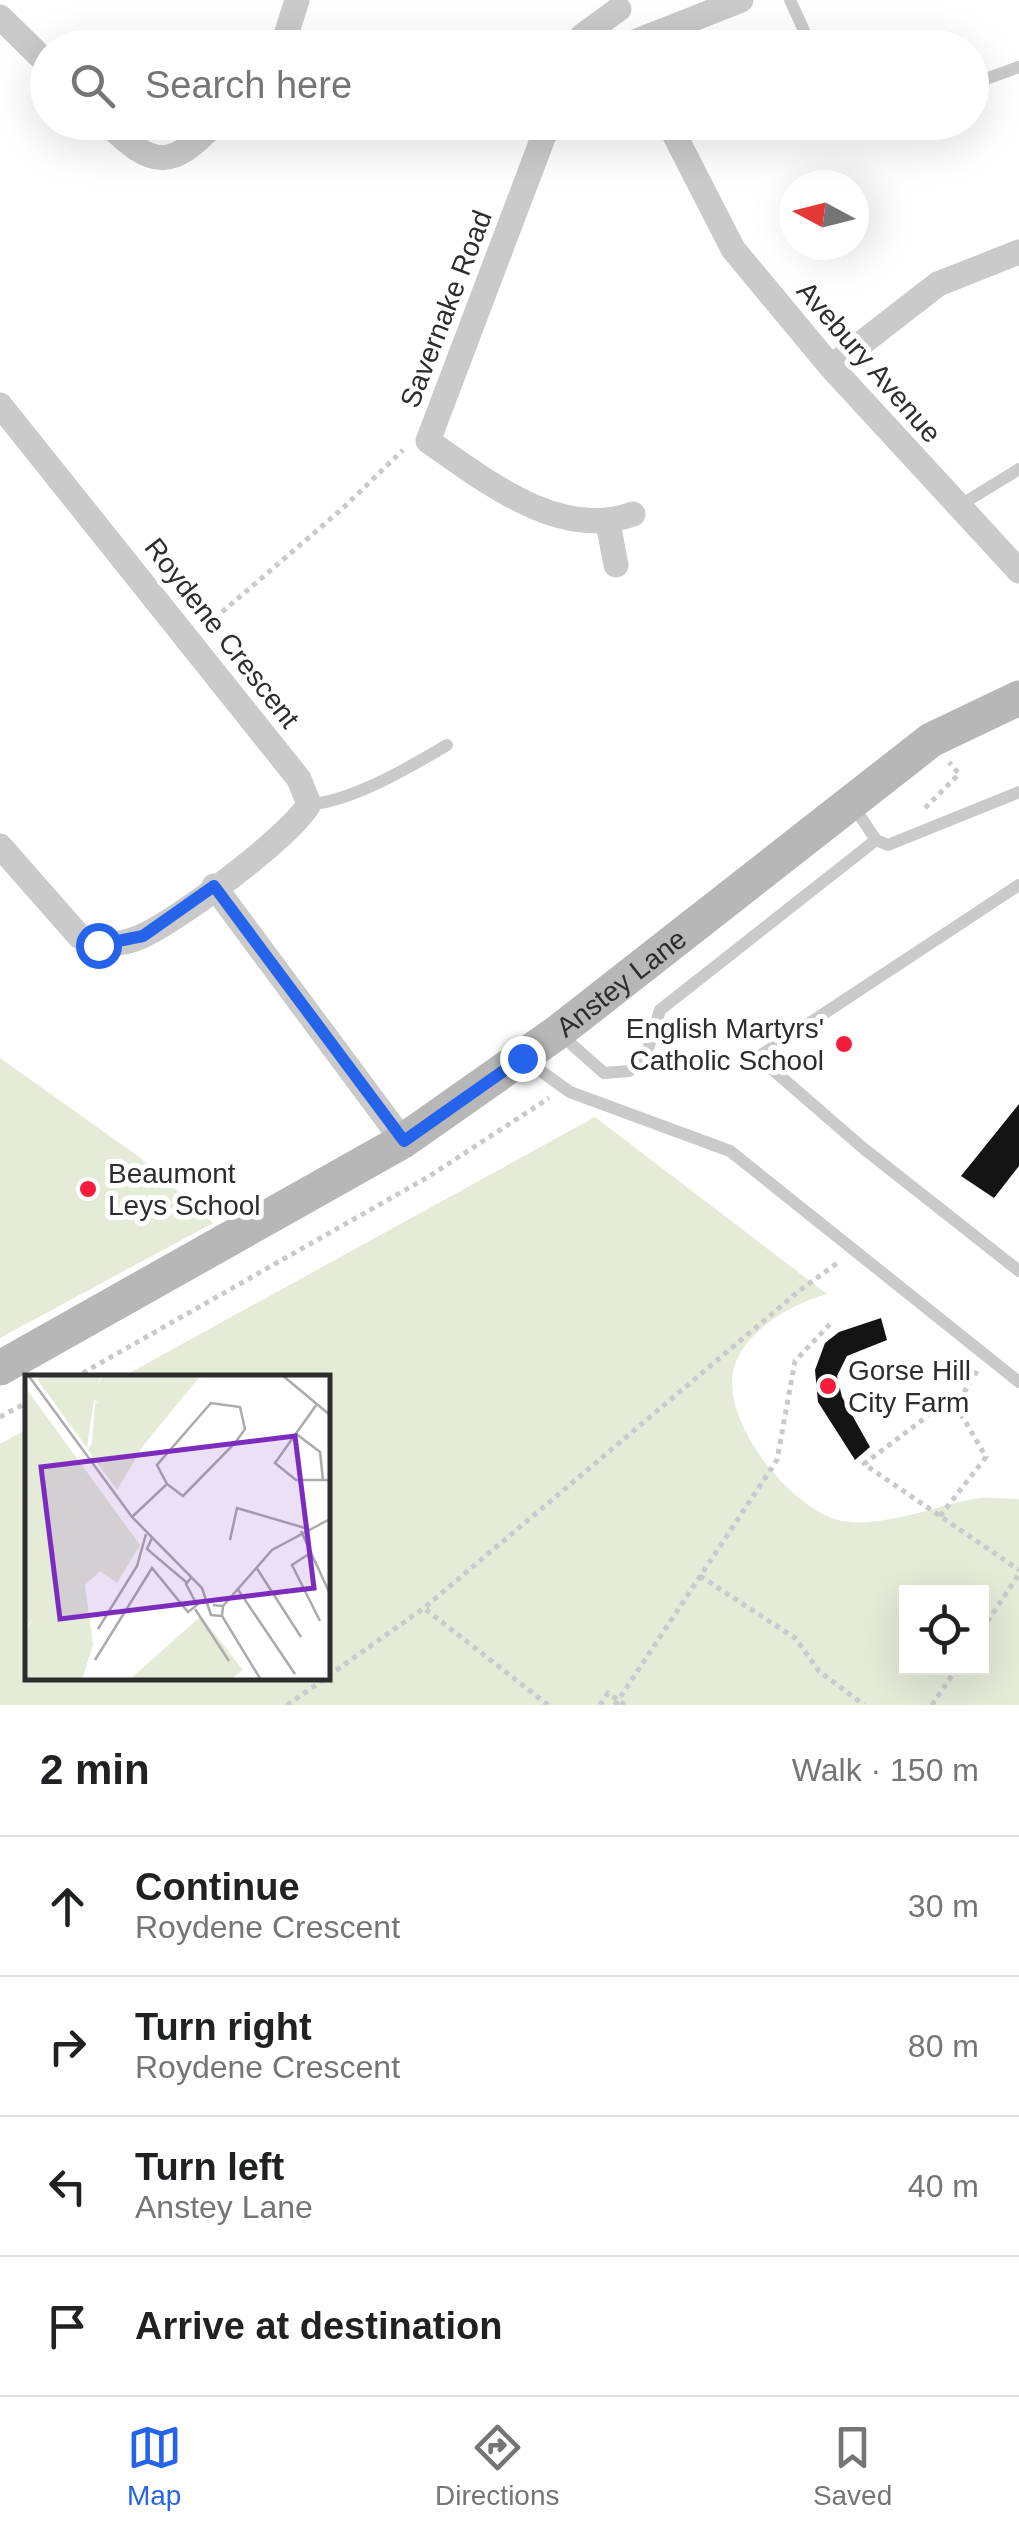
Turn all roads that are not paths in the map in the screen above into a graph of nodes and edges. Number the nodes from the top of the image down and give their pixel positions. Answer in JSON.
{"nodes":[{"id":1,"x":297,"y":0,"type":"edge"},
{"id":2,"x":742,"y":0,"type":"edge"},
{"id":3,"x":790,"y":0,"type":"edge"},
{"id":4,"x":617,"y":5,"type":"edge"},
{"id":5,"x":0,"y":17,"type":"edge"},
{"id":6,"x":288,"y":30,"type":"edge"},
{"id":7,"x":589,"y":30,"type":"edge"},
{"id":8,"x":628,"y":30,"type":"edge"},
{"id":9,"x":670,"y":30,"type":"edge"},
{"id":10,"x":804,"y":30,"type":"edge"},
{"id":11,"x":30,"y":46,"type":"edge"},
{"id":12,"x":1019,"y":67,"type":"edge"},
{"id":13,"x":989,"y":78,"type":"edge"},
{"id":14,"x":126,"y":140,"type":"edge"},
{"id":15,"x":200,"y":140,"type":"edge"},
{"id":16,"x":543,"y":140,"type":"edge"},
{"id":17,"x":677,"y":140,"type":"edge"},
{"id":18,"x":1019,"y":252,"type":"edge"},
{"id":19,"x":831,"y":367,"type":"junction"},
{"id":20,"x":0,"y":406,"type":"edge"},
{"id":21,"x":1019,"y":469,"type":"edge"},
{"id":22,"x":956,"y":507,"type":"junction"},
{"id":23,"x":633,"y":514,"type":"dead end"},
{"id":24,"x":608,"y":523,"type":"junction"},
{"id":25,"x":616,"y":565,"type":"dead end"},
{"id":26,"x":1019,"y":571,"type":"edge"},
{"id":27,"x":1019,"y":698,"type":"edge"},
{"id":28,"x":447,"y":745,"type":"dead end"},
{"id":29,"x":1019,"y":792,"type":"edge"},
{"id":30,"x":850,"y":803,"type":"junction"},
{"id":31,"x":309,"y":804,"type":"junction"},
{"id":32,"x":876,"y":840,"type":"junction"},
{"id":33,"x":0,"y":846,"type":"edge"},
{"id":34,"x":1019,"y":885,"type":"edge"},
{"id":35,"x":214,"y":886,"type":"junction"},
{"id":36,"x":558,"y":1032,"type":"junction"},
{"id":37,"x":522,"y":1058,"type":"junction"},
{"id":38,"x":404,"y":1141,"type":"junction"},
{"id":39,"x":1019,"y":1271,"type":"edge"},
{"id":40,"x":0,"y":1368,"type":"edge"},
{"id":41,"x":1019,"y":1382,"type":"edge"}],
"edges":[{"from":1,"to":6,"type":"street"},
{"from":2,"to":9,"type":"street"},
{"from":3,"to":10,"type":"lane"},
{"from":4,"to":7,"type":"street"},
{"from":4,"to":8,"type":"street"},
{"from":5,"to":11,"type":"street"},
{"from":12,"to":13,"type":"lane"},
{"from":14,"to":15,"type":"street"},
{"from":16,"to":24,"type":"street","name":"Savernake Road"},
{"from":17,"to":19,"type":"street","name":"Avebury Avenue"},
{"from":18,"to":19,"type":"street"},
{"from":19,"to":22,"type":"street","name":"Avebury Avenue"},
{"from":20,"to":31,"type":"street","name":"Roydene Crescent"},
{"from":21,"to":22,"type":"lane"},
{"from":22,"to":26,"type":"street","name":"Avebury Avenue"},
{"from":23,"to":24,"type":"street","name":"Savernake Road"},
{"from":24,"to":25,"type":"street"},
{"from":27,"to":30,"type":"main road","name":"Anstey Lane"},
{"from":28,"to":31,"type":"lane"},
{"from":29,"to":32,"type":"lane"},
{"from":30,"to":32,"type":"lane"},
{"from":30,"to":36,"type":"main road","name":"Anstey Lane"},
{"from":31,"to":35,"type":"street"},
{"from":32,"to":36,"type":"lane"},
{"from":33,"to":35,"type":"street"},
{"from":34,"to":39,"type":"lane"},
{"from":35,"to":38,"type":"street"},
{"from":36,"to":37,"type":"main road","name":"Anstey Lane"},
{"from":37,"to":38,"type":"main road","name":"Anstey Lane"},
{"from":37,"to":41,"type":"lane"},
{"from":38,"to":40,"type":"main road","name":"Anstey Lane"}]}
